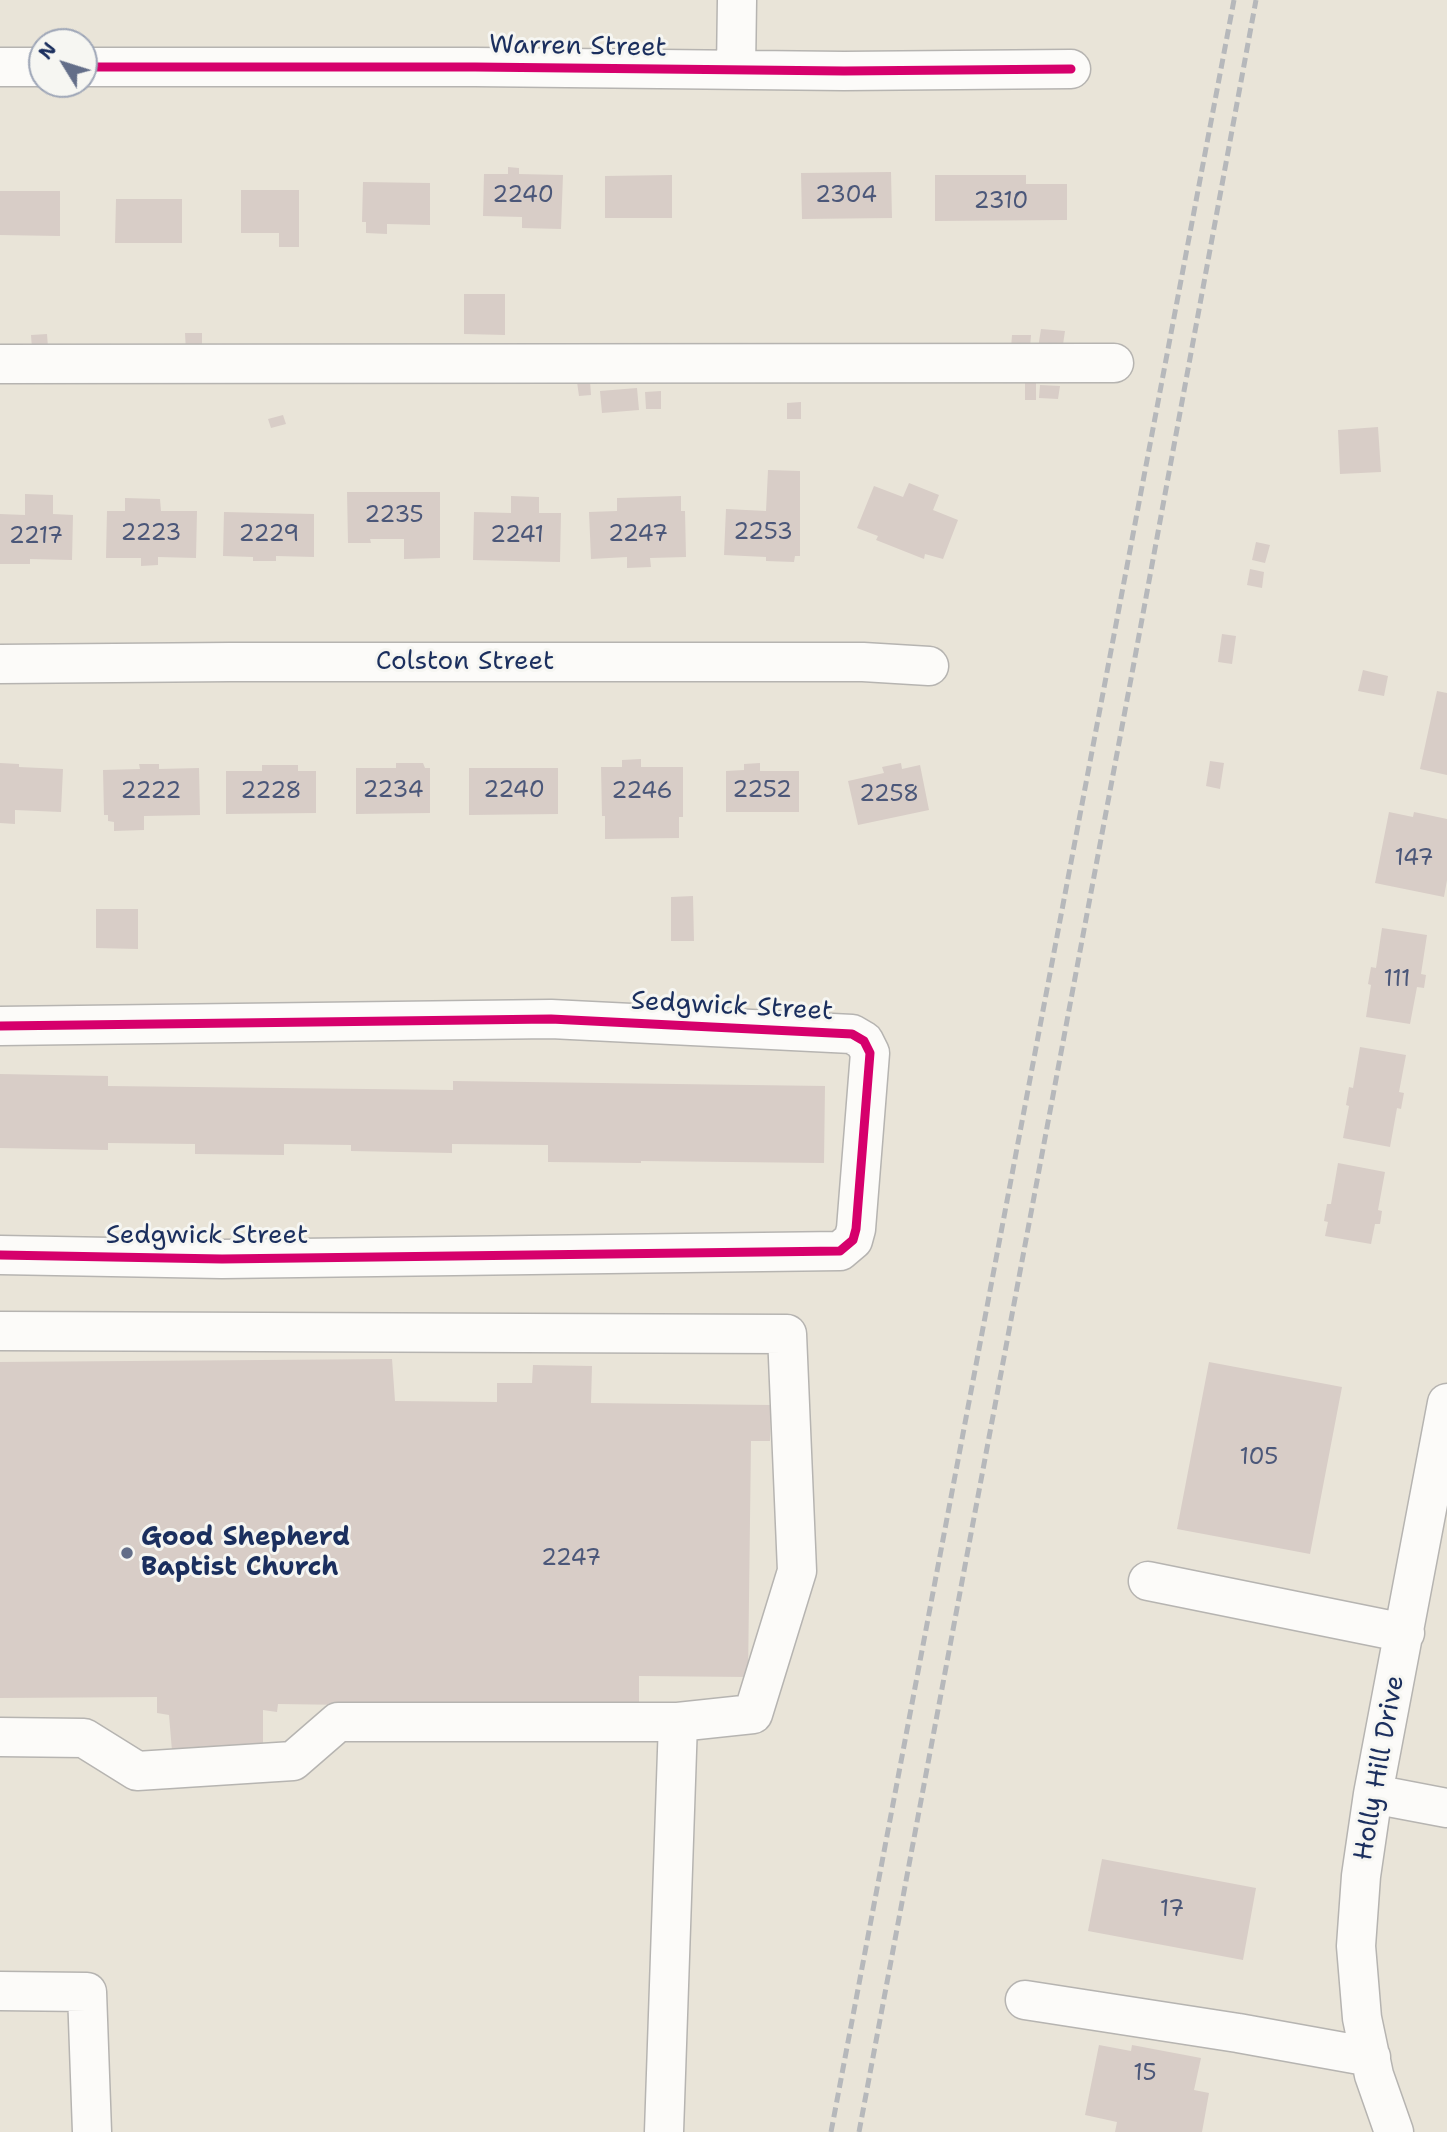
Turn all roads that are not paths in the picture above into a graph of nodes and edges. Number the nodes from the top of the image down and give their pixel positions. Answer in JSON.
{"nodes":[{"id":1,"x":737,"y":0,"type":"edge"},
{"id":2,"x":0,"y":67,"type":"edge"},
{"id":3,"x":28,"y":67,"type":"edge"},
{"id":4,"x":98,"y":67,"type":"edge"},
{"id":5,"x":1071,"y":69,"type":"dead end"},
{"id":6,"x":736,"y":70,"type":"junction"},
{"id":7,"x":1114,"y":363,"type":"dead end"},
{"id":8,"x":0,"y":364,"type":"edge"},
{"id":9,"x":0,"y":664,"type":"edge"},
{"id":10,"x":929,"y":666,"type":"dead end"},
{"id":11,"x":0,"y":1026,"type":"edge"},
{"id":12,"x":0,"y":1255,"type":"edge"},
{"id":13,"x":0,"y":1331,"type":"edge"},
{"id":14,"x":1447,"y":1403,"type":"edge"},
{"id":15,"x":1148,"y":1581,"type":"dead end"},
{"id":16,"x":1405,"y":1633,"type":"junction"},
{"id":17,"x":678,"y":1722,"type":"junction"},
{"id":18,"x":0,"y":1737,"type":"edge"},
{"id":19,"x":1373,"y":1794,"type":"junction"},
{"id":20,"x":1447,"y":1808,"type":"edge"},
{"id":21,"x":0,"y":1991,"type":"edge"},
{"id":22,"x":1025,"y":2000,"type":"dead end"},
{"id":23,"x":1371,"y":2057,"type":"junction"},
{"id":24,"x":92,"y":2132,"type":"edge"},
{"id":25,"x":664,"y":2132,"type":"edge"},
{"id":26,"x":1394,"y":2132,"type":"edge"}],
"edges":[{"from":1,"to":6,"type":"street"},
{"from":2,"to":3,"type":"street"},
{"from":4,"to":6,"type":"street","name":"Warren Street"},
{"from":5,"to":6,"type":"street","name":"Warren Street"},
{"from":7,"to":8,"type":"street"},
{"from":9,"to":10,"type":"street","name":"Colston Street"},
{"from":11,"to":12,"type":"street","name":"Sedgwick Street"},
{"from":13,"to":17,"type":"street"},
{"from":14,"to":16,"type":"street","name":"Holly Hill Drive"},
{"from":15,"to":16,"type":"street"},
{"from":16,"to":19,"type":"street","name":"Holly Hill Drive"},
{"from":17,"to":18,"type":"street"},
{"from":17,"to":25,"type":"street"},
{"from":19,"to":20,"type":"street"},
{"from":19,"to":23,"type":"street","name":"Holly Hill Drive"},
{"from":21,"to":24,"type":"street"},
{"from":22,"to":23,"type":"street"},
{"from":23,"to":26,"type":"street","name":"Holly Hill Drive"}]}
